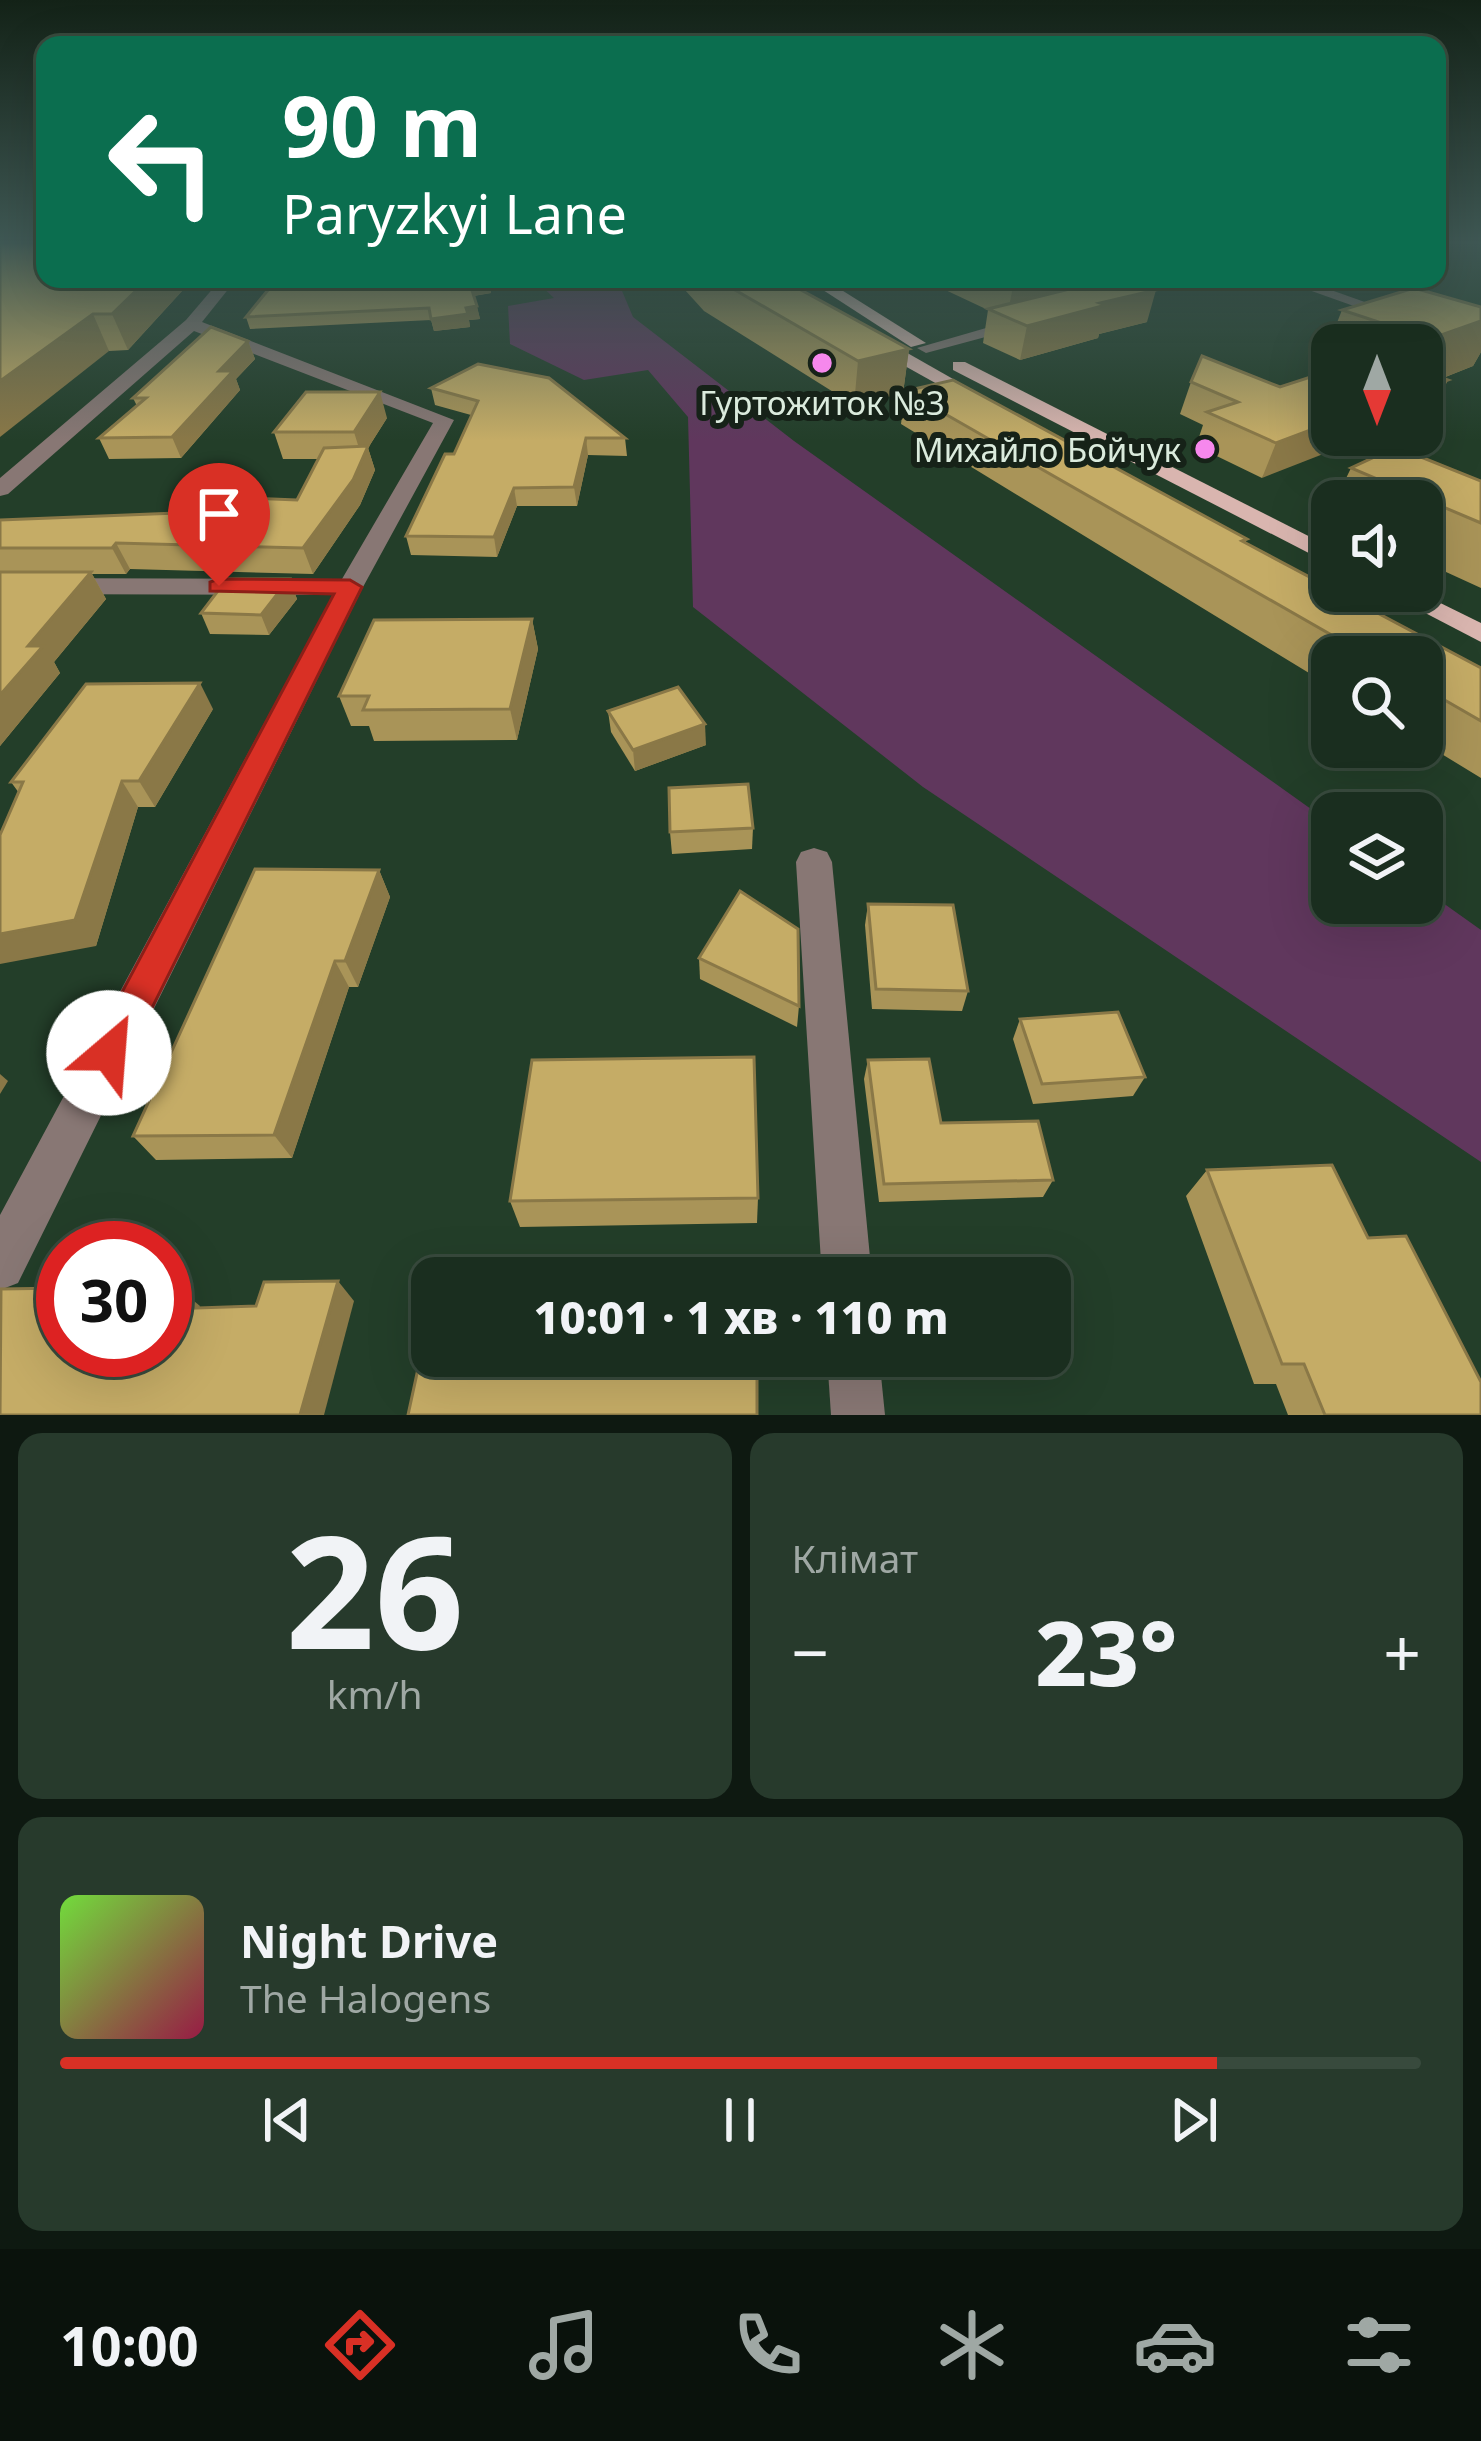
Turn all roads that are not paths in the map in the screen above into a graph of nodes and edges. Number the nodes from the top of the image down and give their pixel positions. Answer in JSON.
{"nodes":[{"id":1,"x":204,"y":309,"type":"edge"},
{"id":2,"x":824,"y":309,"type":"edge"},
{"id":3,"x":862,"y":309,"type":"edge"},
{"id":4,"x":1374,"y":309,"type":"edge"},
{"id":5,"x":1037,"y":319,"type":"edge"},
{"id":6,"x":192,"y":324,"type":"junction"},
{"id":7,"x":1419,"y":324,"type":"edge"},
{"id":8,"x":926,"y":348,"type":"junction"},
{"id":9,"x":1068,"y":448,"type":"edge"},
{"id":10,"x":0,"y":489,"type":"edge"},
{"id":11,"x":1311,"y":547,"type":"edge"},
{"id":12,"x":0,"y":586,"type":"edge"},
{"id":13,"x":350,"y":587,"type":"junction"},
{"id":14,"x":1438,"y":612,"type":"edge"},
{"id":15,"x":1481,"y":634,"type":"edge"},
{"id":16,"x":814,"y":862,"type":"dead end"},
{"id":17,"x":845,"y":1257,"type":"edge"},
{"id":18,"x":0,"y":1265,"type":"edge"},
{"id":19,"x":855,"y":1377,"type":"edge"},
{"id":20,"x":858,"y":1415,"type":"edge"}],
"edges":[{"from":1,"to":6,"type":"street"},
{"from":2,"to":9,"type":"main road"},
{"from":3,"to":8,"type":"main road"},
{"from":4,"to":7,"type":"street"},
{"from":5,"to":8,"type":"street"},
{"from":6,"to":10,"type":"street"},
{"from":6,"to":13,"type":"street"},
{"from":8,"to":11,"type":"main road"},
{"from":12,"to":13,"type":"street"},
{"from":13,"to":18,"type":"street"},
{"from":14,"to":15,"type":"main road"},
{"from":16,"to":17,"type":"street"},
{"from":19,"to":20,"type":"street"}]}
